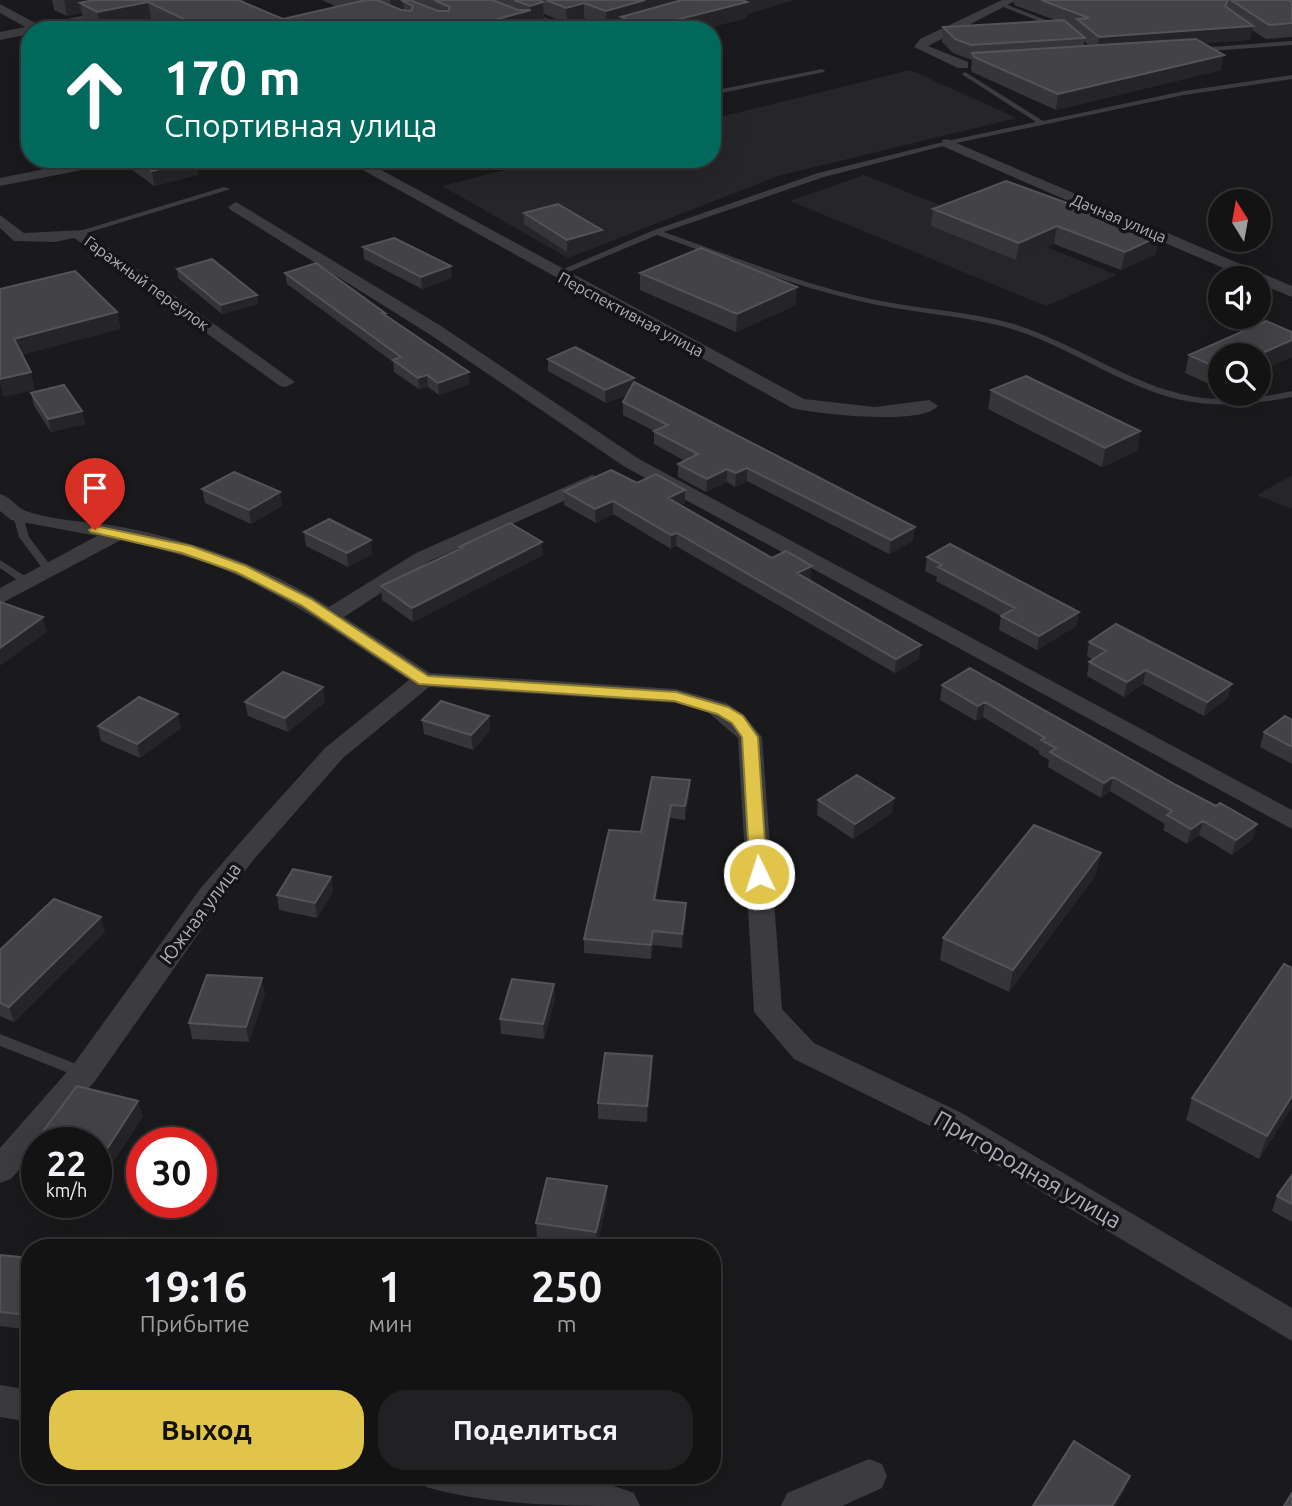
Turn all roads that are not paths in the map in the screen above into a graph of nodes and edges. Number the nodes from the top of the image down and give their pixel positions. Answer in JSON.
{"nodes":[{"id":1,"x":174,"y":0,"type":"edge"},
{"id":2,"x":1006,"y":2,"type":"edge"},
{"id":3,"x":0,"y":8,"type":"edge"},
{"id":4,"x":521,"y":9,"type":"edge"},
{"id":5,"x":665,"y":15,"type":"edge"},
{"id":6,"x":75,"y":21,"type":"edge"},
{"id":7,"x":551,"y":21,"type":"edge"},
{"id":8,"x":643,"y":21,"type":"edge"},
{"id":9,"x":21,"y":22,"type":"edge"},
{"id":10,"x":1063,"y":29,"type":"edge"},
{"id":11,"x":21,"y":32,"type":"edge"},
{"id":12,"x":0,"y":36,"type":"edge"},
{"id":13,"x":1256,"y":38,"type":"edge"},
{"id":14,"x":1292,"y":44,"type":"edge"},
{"id":15,"x":1266,"y":45,"type":"junction"},
{"id":16,"x":1188,"y":50,"type":"edge"},
{"id":17,"x":968,"y":68,"type":"joint"},
{"id":18,"x":822,"y":71,"type":"dead end"},
{"id":19,"x":1292,"y":77,"type":"edge"},
{"id":20,"x":721,"y":91,"type":"edge"},
{"id":21,"x":1044,"y":124,"type":"junction"},
{"id":22,"x":947,"y":143,"type":"junction"},
{"id":23,"x":72,"y":168,"type":"edge"},
{"id":24,"x":366,"y":168,"type":"edge"},
{"id":25,"x":0,"y":182,"type":"edge"},
{"id":26,"x":231,"y":198,"type":"joint"},
{"id":27,"x":0,"y":219,"type":"edge"},
{"id":28,"x":657,"y":232,"type":"junction"},
{"id":29,"x":77,"y":233,"type":"junction"},
{"id":30,"x":556,"y":274,"type":"junction"},
{"id":31,"x":1292,"y":292,"type":"edge"},
{"id":32,"x":286,"y":382,"type":"dead end"},
{"id":33,"x":1292,"y":394,"type":"edge"},
{"id":34,"x":929,"y":406,"type":"dead end"},
{"id":35,"x":632,"y":463,"type":"junction"},
{"id":36,"x":0,"y":500,"type":"edge"},
{"id":37,"x":18,"y":516,"type":"junction"},
{"id":38,"x":118,"y":533,"type":"junction"},
{"id":39,"x":0,"y":563,"type":"edge"},
{"id":40,"x":49,"y":570,"type":"junction"},
{"id":41,"x":27,"y":582,"type":"junction"},
{"id":42,"x":0,"y":597,"type":"edge"},
{"id":43,"x":330,"y":617,"type":"junction"},
{"id":44,"x":424,"y":680,"type":"junction"},
{"id":45,"x":1292,"y":821,"type":"edge"},
{"id":46,"x":0,"y":1040,"type":"edge"},
{"id":47,"x":84,"y":1073,"type":"junction"},
{"id":48,"x":0,"y":1170,"type":"edge"},
{"id":49,"x":1292,"y":1326,"type":"edge"},
{"id":50,"x":0,"y":1401,"type":"edge"},
{"id":51,"x":21,"y":1404,"type":"edge"},
{"id":52,"x":869,"y":1476,"type":"dead end"},
{"id":53,"x":492,"y":1484,"type":"edge"},
{"id":54,"x":621,"y":1506,"type":"edge"},
{"id":55,"x":800,"y":1506,"type":"edge"}],
"edges":[{"from":1,"to":6,"type":"street"},
{"from":2,"to":10,"type":"lane"},
{"from":2,"to":17,"type":"street"},
{"from":3,"to":9,"type":"street"},
{"from":4,"to":7,"type":"lane"},
{"from":5,"to":8,"type":"street"},
{"from":11,"to":12,"type":"street"},
{"from":13,"to":15,"type":"lane"},
{"from":14,"to":15,"type":"lane"},
{"from":15,"to":16,"type":"lane"},
{"from":17,"to":21,"type":"lane"},
{"from":18,"to":20,"type":"lane"},
{"from":19,"to":21,"type":"lane"},
{"from":21,"to":22,"type":"lane"},
{"from":22,"to":28,"type":"lane"},
{"from":22,"to":31,"type":"street","name":"Дачная улица"},
{"from":23,"to":25,"type":"street"},
{"from":24,"to":30,"type":"street","name":"Перспективная улица"},
{"from":26,"to":29,"type":"lane"},
{"from":26,"to":35,"type":"street"},
{"from":27,"to":29,"type":"street","name":"Гаражный переулок"},
{"from":28,"to":30,"type":"lane"},
{"from":28,"to":33,"type":"lane"},
{"from":29,"to":32,"type":"street","name":"Гаражный переулок"},
{"from":30,"to":34,"type":"street","name":"Перспективная улица"},
{"from":35,"to":43,"type":"street"},
{"from":35,"to":45,"type":"street"},
{"from":36,"to":37,"type":"street"},
{"from":37,"to":38,"type":"street"},
{"from":37,"to":40,"type":"lane"},
{"from":38,"to":40,"type":"street"},
{"from":38,"to":43,"type":"street"},
{"from":39,"to":41,"type":"lane"},
{"from":40,"to":41,"type":"street"},
{"from":41,"to":42,"type":"street"},
{"from":43,"to":44,"type":"street"},
{"from":44,"to":47,"type":"street","name":"Южная улица"},
{"from":44,"to":49,"type":"street","name":"Пригородная улица"},
{"from":46,"to":47,"type":"lane"},
{"from":47,"to":48,"type":"street","name":"Южная улица"},
{"from":50,"to":51,"type":"street"},
{"from":52,"to":55,"type":"street"},
{"from":53,"to":54,"type":"street"}]}
